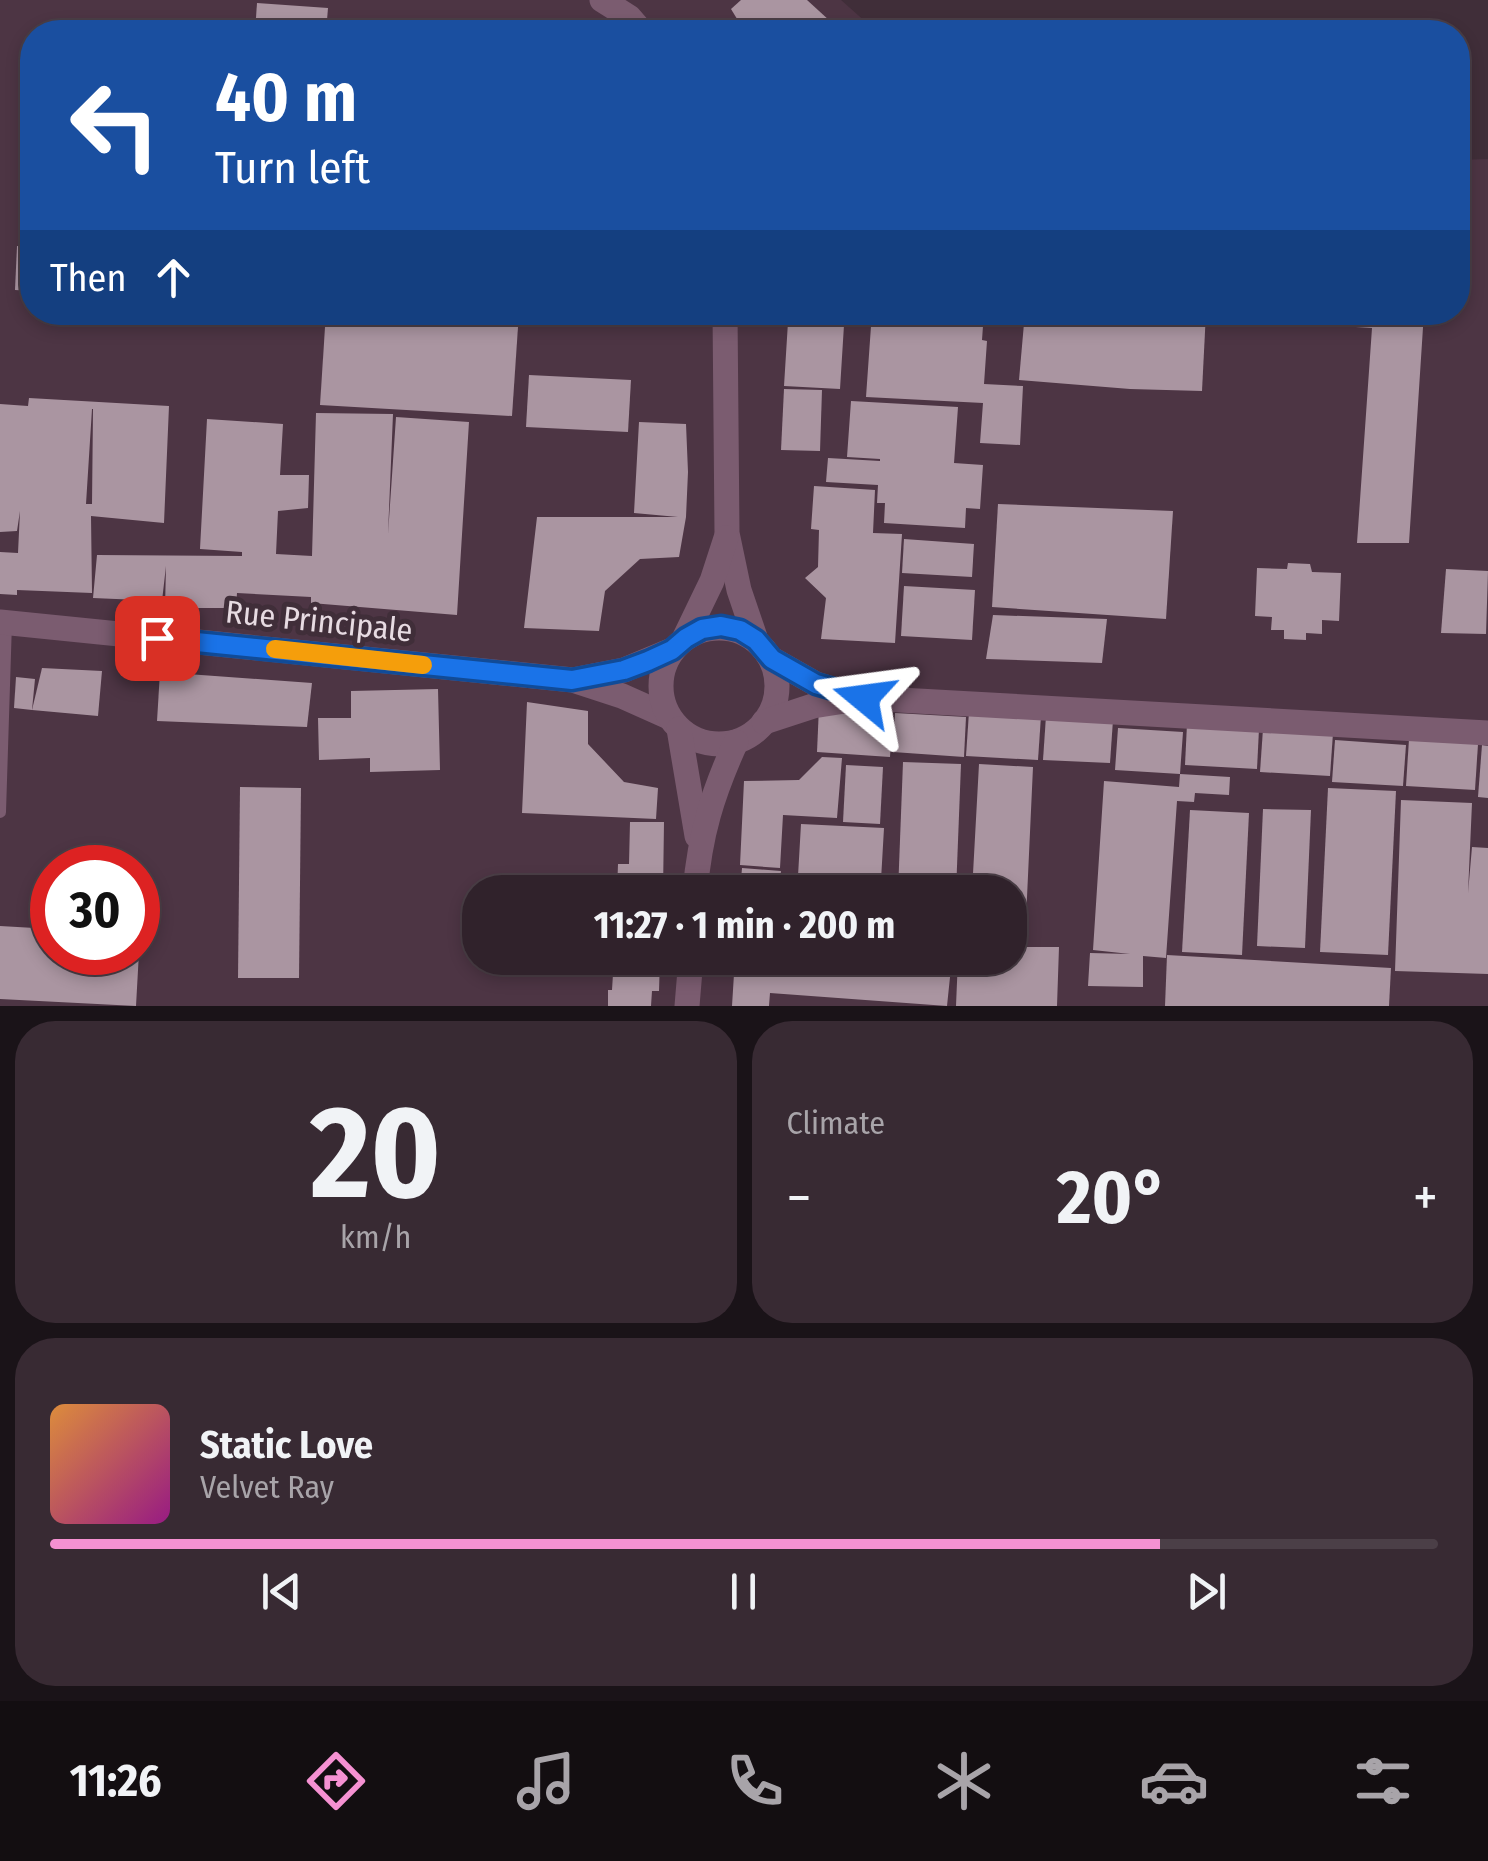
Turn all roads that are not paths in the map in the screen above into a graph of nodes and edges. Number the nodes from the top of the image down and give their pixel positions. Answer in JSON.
{"nodes":[{"id":1,"x":602,"y":0,"type":"edge"},
{"id":2,"x":632,"y":20,"type":"edge"},
{"id":3,"x":725,"y":325,"type":"edge"},
{"id":4,"x":727,"y":533,"type":"junction"},
{"id":5,"x":3,"y":622,"type":"edge"},
{"id":6,"x":679,"y":644,"type":"junction"},
{"id":7,"x":764,"y":650,"type":"junction"},
{"id":8,"x":572,"y":680,"type":"junction"},
{"id":9,"x":864,"y":698,"type":"junction"},
{"id":10,"x":764,"y":722,"type":"junction"},
{"id":11,"x":674,"y":723,"type":"junction"},
{"id":12,"x":1488,"y":733,"type":"edge"},
{"id":13,"x":736,"y":742,"type":"junction"},
{"id":14,"x":0,"y":812,"type":"edge"},
{"id":15,"x":698,"y":851,"type":"junction"},
{"id":16,"x":697,"y":875,"type":"edge"},
{"id":17,"x":689,"y":975,"type":"edge"},
{"id":18,"x":687,"y":1006,"type":"edge"}],
"edges":[{"from":1,"to":2,"type":"street"},
{"from":3,"to":4,"type":"street"},
{"from":4,"to":6,"type":"street"},
{"from":4,"to":7,"type":"street"},
{"from":5,"to":8,"type":"street","name":"Rue Principale"},
{"from":5,"to":14,"type":"lane"},
{"from":6,"to":7,"type":"street"},
{"from":6,"to":8,"type":"street","name":"Rue Principale"},
{"from":6,"to":11,"type":"street"},
{"from":7,"to":9,"type":"street"},
{"from":7,"to":10,"type":"street"},
{"from":8,"to":11,"type":"street","name":"Rue Principale"},
{"from":9,"to":10,"type":"street"},
{"from":9,"to":12,"type":"street"},
{"from":10,"to":13,"type":"street"},
{"from":11,"to":13,"type":"street"},
{"from":11,"to":15,"type":"street"},
{"from":13,"to":15,"type":"street"},
{"from":15,"to":16,"type":"street"},
{"from":17,"to":18,"type":"street"}]}
